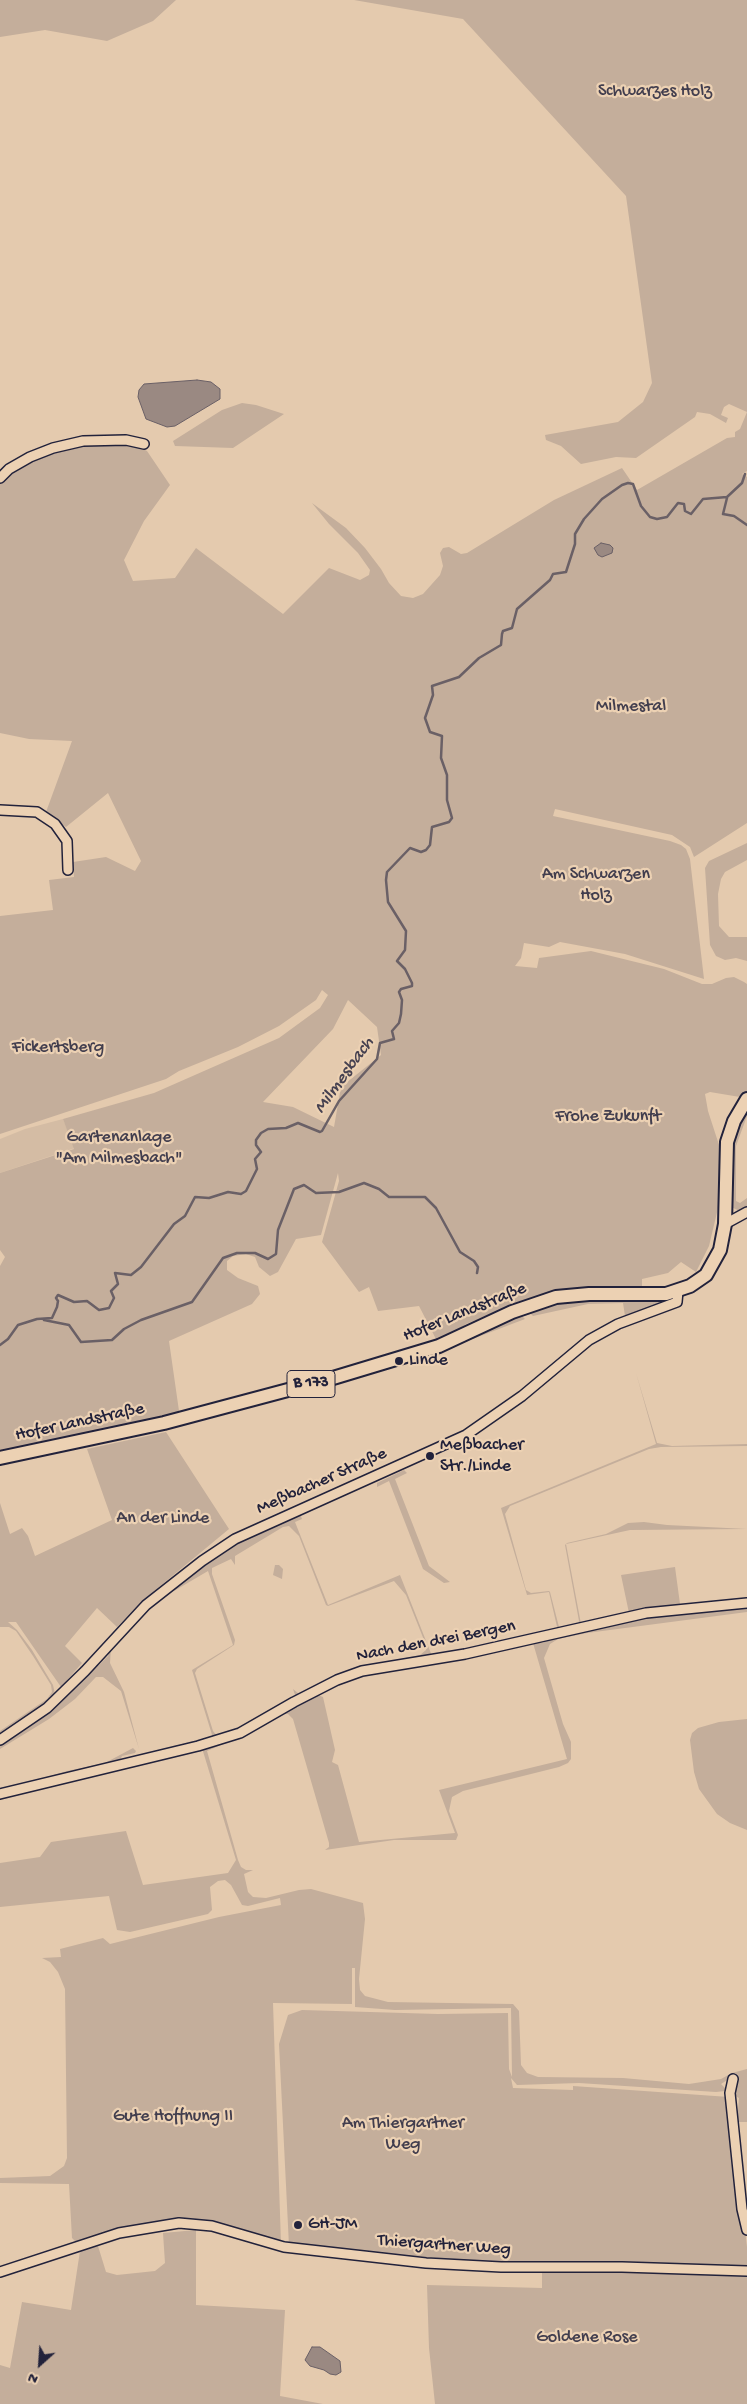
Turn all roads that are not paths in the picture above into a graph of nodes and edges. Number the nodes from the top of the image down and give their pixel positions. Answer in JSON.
{"nodes":[{"id":1,"x":144,"y":444,"type":"dead end"},
{"id":2,"x":0,"y":478,"type":"edge"},
{"id":3,"x":0,"y":810,"type":"edge"},
{"id":4,"x":68,"y":870,"type":"dead end"},
{"id":5,"x":747,"y":1099,"type":"edge"},
{"id":6,"x":747,"y":1212,"type":"edge"},
{"id":7,"x":725,"y":1224,"type":"junction"},
{"id":8,"x":678,"y":1291,"type":"junction"},
{"id":9,"x":0,"y":1458,"type":"edge"},
{"id":10,"x":747,"y":1603,"type":"edge"},
{"id":11,"x":0,"y":1740,"type":"edge"},
{"id":12,"x":0,"y":1794,"type":"edge"},
{"id":13,"x":733,"y":2079,"type":"dead end"},
{"id":14,"x":747,"y":2230,"type":"edge"},
{"id":15,"x":747,"y":2271,"type":"edge"},
{"id":16,"x":0,"y":2272,"type":"edge"}],
"edges":[{"from":1,"to":2,"type":"street"},
{"from":3,"to":4,"type":"street"},
{"from":5,"to":7,"type":"main road","name":"Hofer Landstraße","number":"B 173"},
{"from":6,"to":7,"type":"street"},
{"from":7,"to":8,"type":"main road","name":"Hofer Landstraße","number":"B 173"},
{"from":8,"to":9,"type":"main road","name":"Hofer Landstraße","number":"B 173"},
{"from":8,"to":11,"type":"street","name":"Meßbacher Straße"},
{"from":10,"to":12,"type":"street","name":"Nach den drei Bergen"},
{"from":13,"to":14,"type":"street"},
{"from":15,"to":16,"type":"street","name":"Thiergartner Weg"}]}
